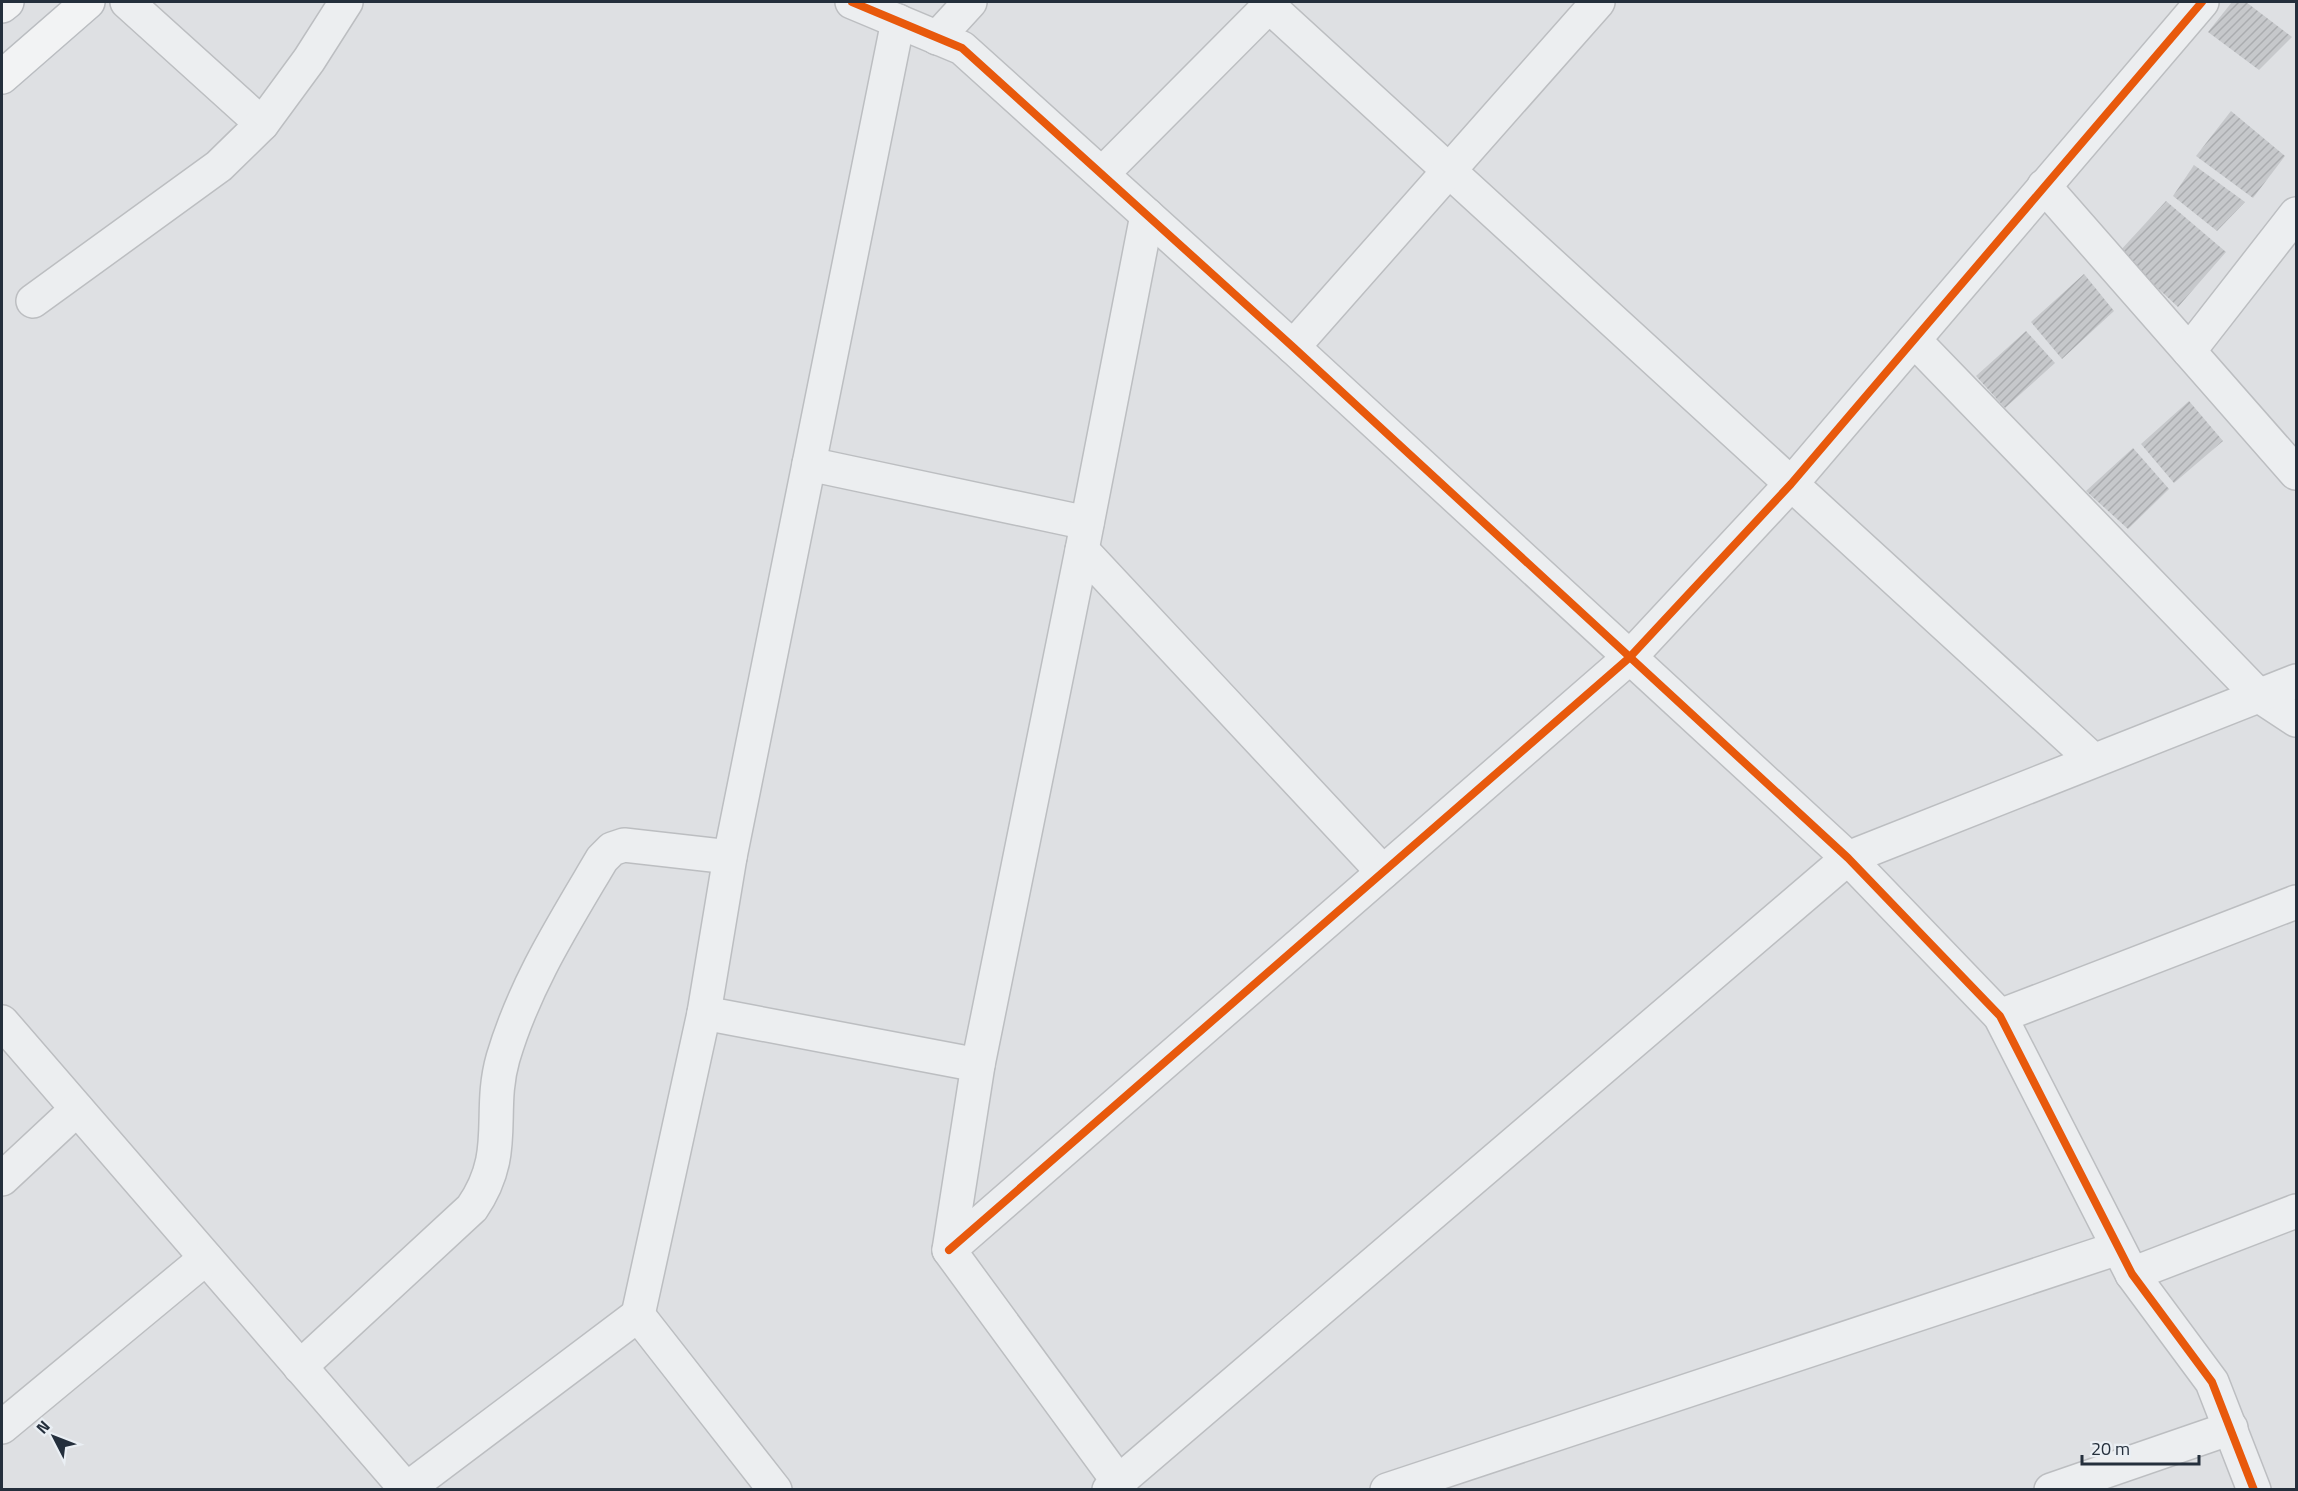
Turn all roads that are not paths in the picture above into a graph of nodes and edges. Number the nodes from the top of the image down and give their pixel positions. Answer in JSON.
{"nodes":[{"id":1,"x":7,"y":2,"type":"edge"},
{"id":2,"x":88,"y":2,"type":"edge"},
{"id":3,"x":127,"y":2,"type":"edge"},
{"id":4,"x":346,"y":2,"type":"edge"},
{"id":5,"x":852,"y":2,"type":"edge"},
{"id":6,"x":970,"y":2,"type":"edge"},
{"id":7,"x":1598,"y":2,"type":"edge"},
{"id":8,"x":2202,"y":2,"type":"edge"},
{"id":9,"x":1271,"y":4,"type":"edge"},
{"id":10,"x":2,"y":6,"type":"edge"},
{"id":11,"x":898,"y":21,"type":"junction"},
{"id":12,"x":937,"y":38,"type":"junction"},
{"id":13,"x":2,"y":77,"type":"edge"},
{"id":14,"x":262,"y":124,"type":"junction"},
{"id":15,"x":1448,"y":171,"type":"junction"},
{"id":16,"x":1102,"y":174,"type":"junction"},
{"id":17,"x":2044,"y":186,"type":"junction"},
{"id":18,"x":2296,"y":214,"type":"edge"},
{"id":19,"x":1147,"y":215,"type":"junction"},
{"id":20,"x":33,"y":301,"type":"dead end"},
{"id":21,"x":1914,"y":340,"type":"junction"},
{"id":22,"x":1293,"y":347,"type":"junction"},
{"id":23,"x":2189,"y":351,"type":"junction"},
{"id":24,"x":809,"y":464,"type":"junction"},
{"id":25,"x":2296,"y":473,"type":"edge"},
{"id":26,"x":1791,"y":484,"type":"junction"},
{"id":27,"x":1085,"y":536,"type":"junction"},
{"id":28,"x":1629,"y":658,"type":"junction"},
{"id":29,"x":2296,"y":681,"type":"edge"},
{"id":30,"x":2258,"y":695,"type":"junction"},
{"id":31,"x":2296,"y":720,"type":"edge"},
{"id":32,"x":2093,"y":760,"type":"junction"},
{"id":33,"x":730,"y":857,"type":"junction"},
{"id":34,"x":1848,"y":858,"type":"junction"},
{"id":35,"x":1383,"y":872,"type":"junction"},
{"id":36,"x":2296,"y":902,"type":"edge"},
{"id":37,"x":704,"y":1013,"type":"junction"},
{"id":38,"x":2000,"y":1016,"type":"junction"},
{"id":39,"x":2,"y":1022,"type":"edge"},
{"id":40,"x":978,"y":1065,"type":"junction"},
{"id":41,"x":77,"y":1109,"type":"junction"},
{"id":42,"x":2,"y":1179,"type":"edge"},
{"id":43,"x":2296,"y":1210,"type":"edge"},
{"id":44,"x":948,"y":1250,"type":"junction"},
{"id":45,"x":206,"y":1258,"type":"junction"},
{"id":46,"x":2125,"y":1261,"type":"junction"},
{"id":47,"x":638,"y":1315,"type":"junction"},
{"id":48,"x":300,"y":1366,"type":"junction"},
{"id":49,"x":2,"y":1427,"type":"edge"},
{"id":50,"x":2231,"y":1428,"type":"junction"},
{"id":51,"x":1116,"y":1487,"type":"edge"},
{"id":52,"x":407,"y":1489,"type":"edge"},
{"id":53,"x":775,"y":1490,"type":"edge"},
{"id":54,"x":1387,"y":1490,"type":"edge"},
{"id":55,"x":2051,"y":1490,"type":"edge"},
{"id":56,"x":2254,"y":1490,"type":"edge"}],
"edges":[{"from":1,"to":10,"type":"main road"},
{"from":2,"to":13,"type":"main road"},
{"from":3,"to":14,"type":"street"},
{"from":4,"to":14,"type":"street"},
{"from":5,"to":11,"type":"street"},
{"from":6,"to":12,"type":"street"},
{"from":7,"to":15,"type":"street"},
{"from":8,"to":17,"type":"street"},
{"from":9,"to":15,"type":"street"},
{"from":9,"to":16,"type":"street"},
{"from":11,"to":12,"type":"street"},
{"from":11,"to":24,"type":"street"},
{"from":12,"to":16,"type":"street"},
{"from":14,"to":20,"type":"street"},
{"from":15,"to":22,"type":"street"},
{"from":15,"to":26,"type":"street"},
{"from":16,"to":19,"type":"street"},
{"from":17,"to":21,"type":"street"},
{"from":17,"to":23,"type":"street"},
{"from":18,"to":23,"type":"street"},
{"from":19,"to":22,"type":"street"},
{"from":19,"to":27,"type":"street"},
{"from":21,"to":26,"type":"street"},
{"from":21,"to":30,"type":"street"},
{"from":22,"to":28,"type":"street"},
{"from":23,"to":25,"type":"street"},
{"from":24,"to":27,"type":"street"},
{"from":24,"to":33,"type":"street"},
{"from":26,"to":28,"type":"street"},
{"from":26,"to":32,"type":"street"},
{"from":27,"to":35,"type":"street"},
{"from":27,"to":40,"type":"street"},
{"from":28,"to":34,"type":"street"},
{"from":28,"to":35,"type":"street"},
{"from":29,"to":30,"type":"street"},
{"from":30,"to":31,"type":"street"},
{"from":30,"to":32,"type":"street"},
{"from":32,"to":34,"type":"street"},
{"from":33,"to":37,"type":"street"},
{"from":33,"to":48,"type":"street"},
{"from":34,"to":38,"type":"street"},
{"from":34,"to":51,"type":"street"},
{"from":35,"to":44,"type":"street"},
{"from":36,"to":38,"type":"street"},
{"from":37,"to":40,"type":"street"},
{"from":37,"to":47,"type":"street"},
{"from":38,"to":46,"type":"street"},
{"from":39,"to":41,"type":"street"},
{"from":40,"to":44,"type":"street"},
{"from":41,"to":42,"type":"street"},
{"from":41,"to":45,"type":"street"},
{"from":43,"to":46,"type":"street"},
{"from":44,"to":51,"type":"street"},
{"from":45,"to":48,"type":"street"},
{"from":45,"to":49,"type":"street"},
{"from":46,"to":50,"type":"street"},
{"from":46,"to":54,"type":"street"},
{"from":47,"to":52,"type":"street"},
{"from":47,"to":53,"type":"street"},
{"from":48,"to":52,"type":"street"},
{"from":50,"to":55,"type":"street"},
{"from":50,"to":56,"type":"street"}]}
